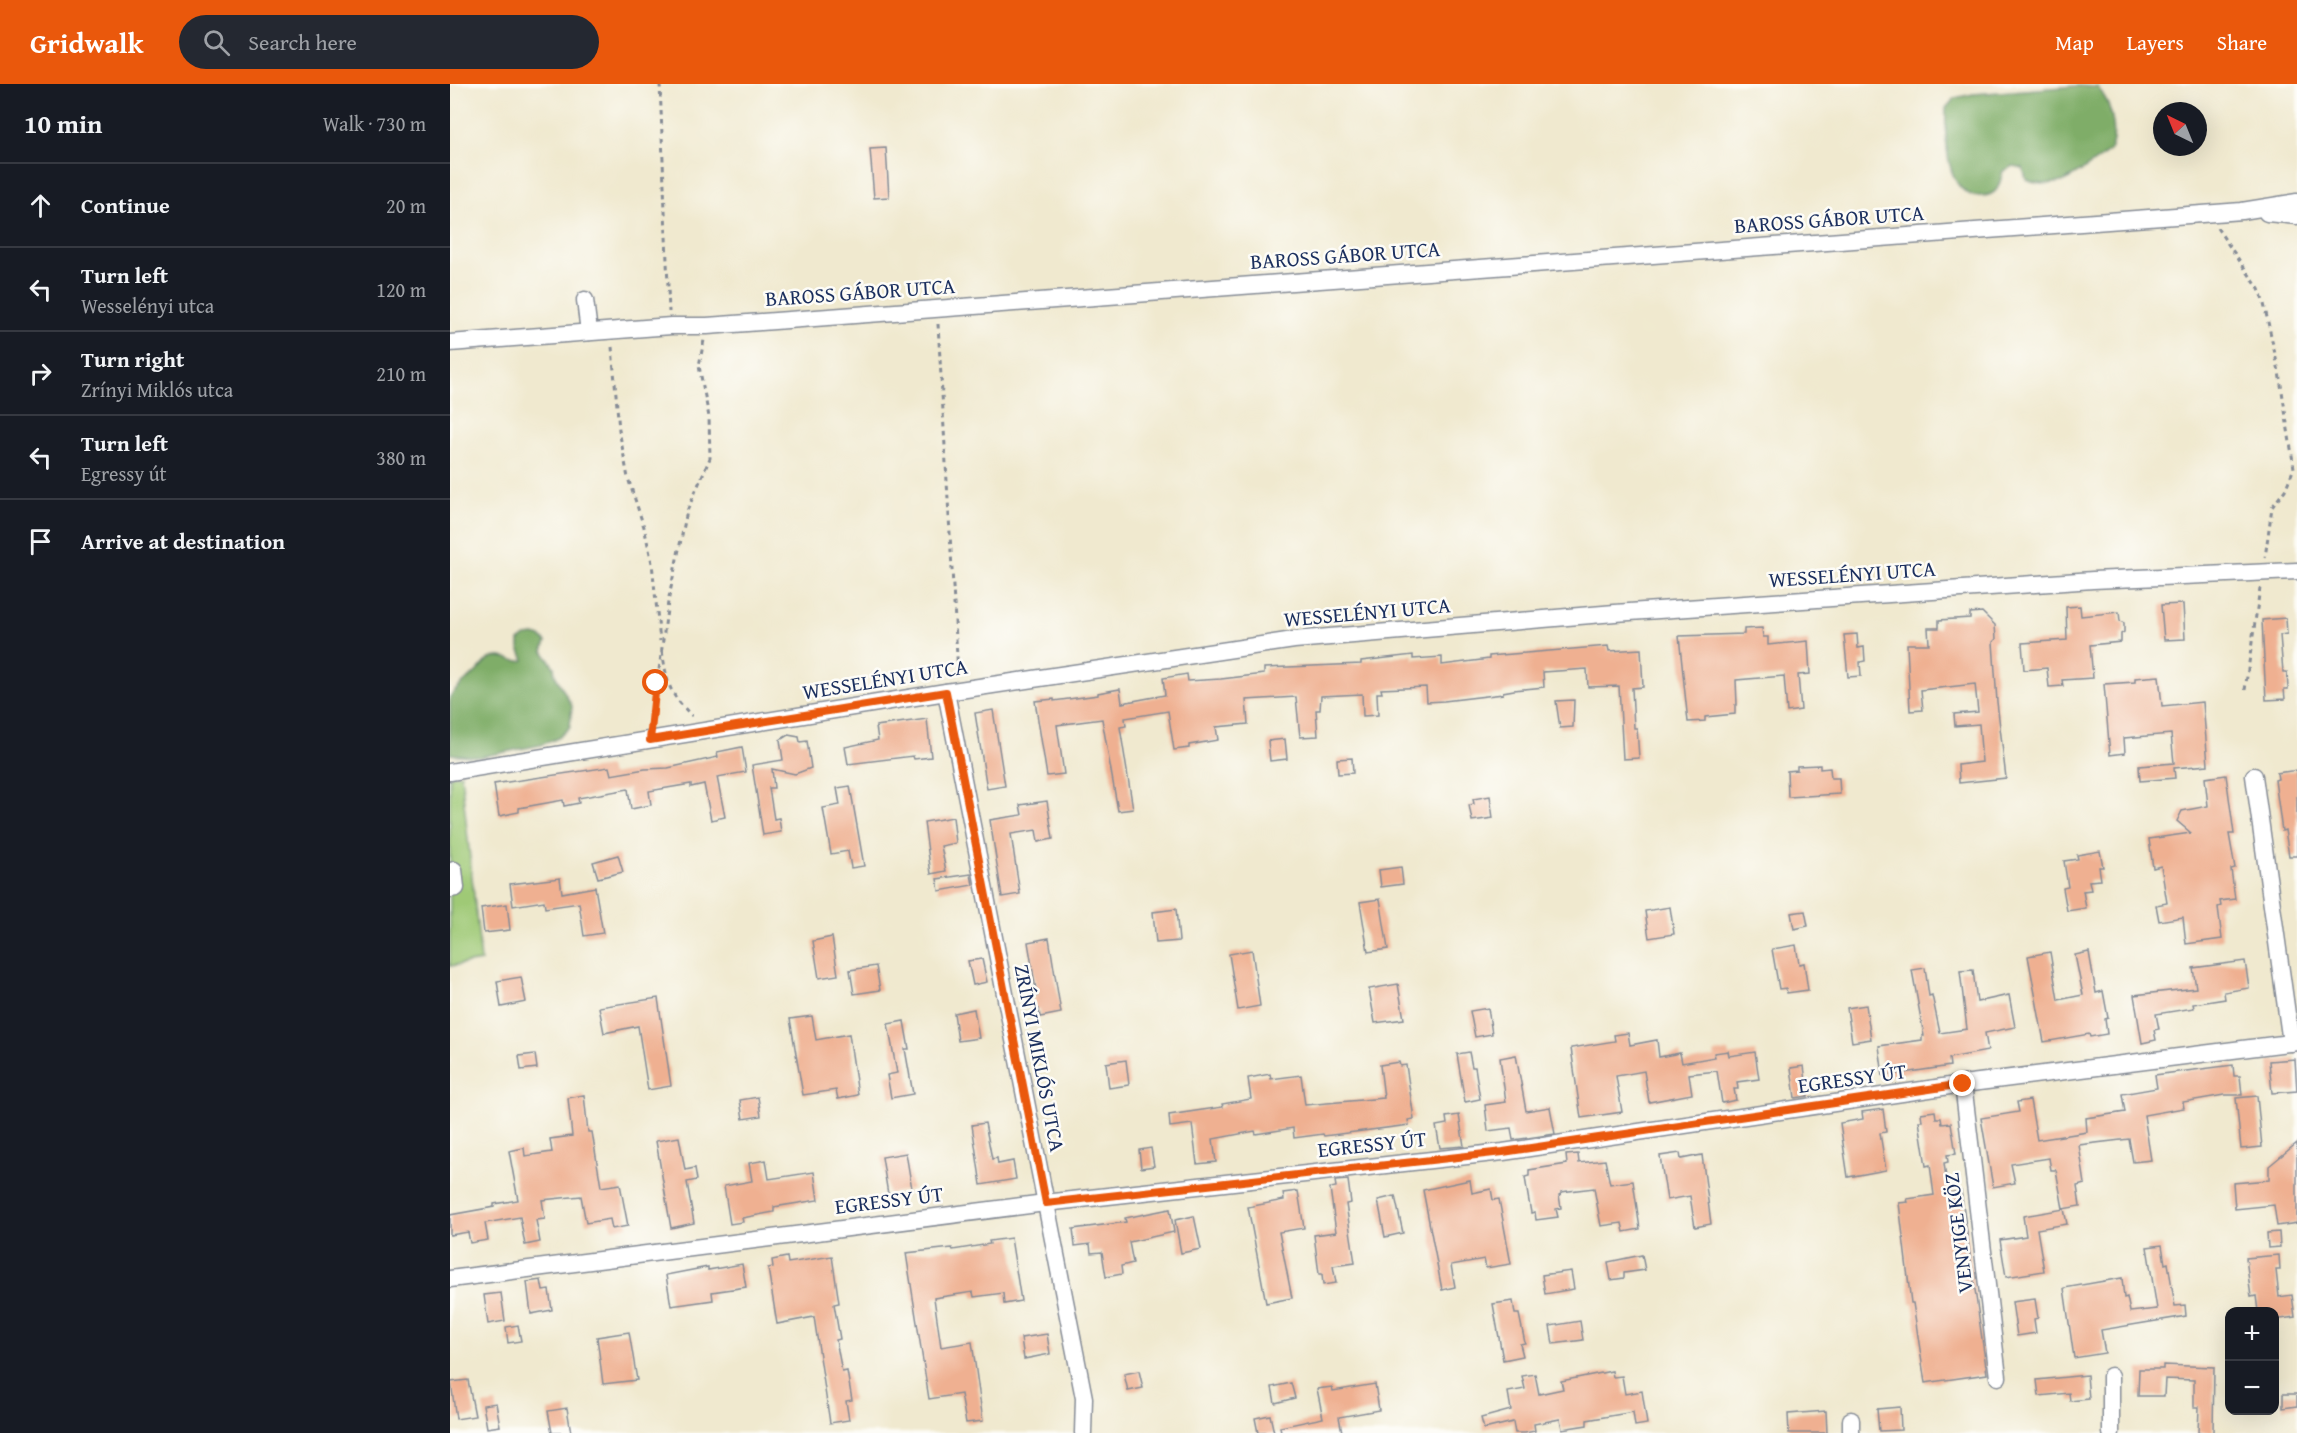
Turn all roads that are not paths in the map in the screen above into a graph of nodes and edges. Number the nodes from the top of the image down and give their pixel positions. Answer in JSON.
{"nodes":[{"id":1,"x":2297,"y":202,"type":"edge"},
{"id":2,"x":2242,"y":211,"type":"junction"},
{"id":3,"x":2297,"y":216,"type":"edge"},
{"id":4,"x":585,"y":300,"type":"dead end"},
{"id":5,"x":589,"y":332,"type":"junction"},
{"id":6,"x":450,"y":344,"type":"edge"},
{"id":7,"x":2297,"y":571,"type":"edge"},
{"id":8,"x":952,"y":691,"type":"junction"},
{"id":9,"x":450,"y":772,"type":"edge"},
{"id":10,"x":2254,"y":776,"type":"dead end"},
{"id":11,"x":454,"y":870,"type":"dead end"},
{"id":12,"x":458,"y":887,"type":"edge"},
{"id":13,"x":2294,"y":1042,"type":"edge"},
{"id":14,"x":1963,"y":1084,"type":"junction"},
{"id":15,"x":1046,"y":1203,"type":"junction"},
{"id":16,"x":450,"y":1279,"type":"edge"},
{"id":17,"x":2111,"y":1376,"type":"dead end"},
{"id":18,"x":1998,"y":1377,"type":"dead end"},
{"id":19,"x":1083,"y":1433,"type":"edge"},
{"id":20,"x":2111,"y":1433,"type":"edge"}],
"edges":[{"from":1,"to":2,"type":"street","name":"BAROSS GÁBOR UTCA"},
{"from":2,"to":3,"type":"street","name":"BAROSS GÁBOR UTCA"},
{"from":2,"to":5,"type":"street","name":"BAROSS GÁBOR UTCA"},
{"from":4,"to":5,"type":"street"},
{"from":5,"to":6,"type":"street","name":"BAROSS GÁBOR UTCA"},
{"from":7,"to":8,"type":"street","name":"WESSELÉNYI UTCA"},
{"from":8,"to":9,"type":"street","name":"WESSELÉNYI UTCA"},
{"from":8,"to":15,"type":"street","name":"ZRÍNYI MIKLÓS UTCA"},
{"from":10,"to":13,"type":"street"},
{"from":11,"to":12,"type":"street"},
{"from":13,"to":14,"type":"street","name":"EGRESSY ÚT"},
{"from":14,"to":15,"type":"street","name":"EGRESSY ÚT"},
{"from":14,"to":18,"type":"street","name":"VENYIGE KÖZ"},
{"from":15,"to":16,"type":"street","name":"EGRESSY ÚT"},
{"from":15,"to":19,"type":"street","name":"ZRÍNYI MIKLÓS UTCA"},
{"from":17,"to":20,"type":"street"}]}
